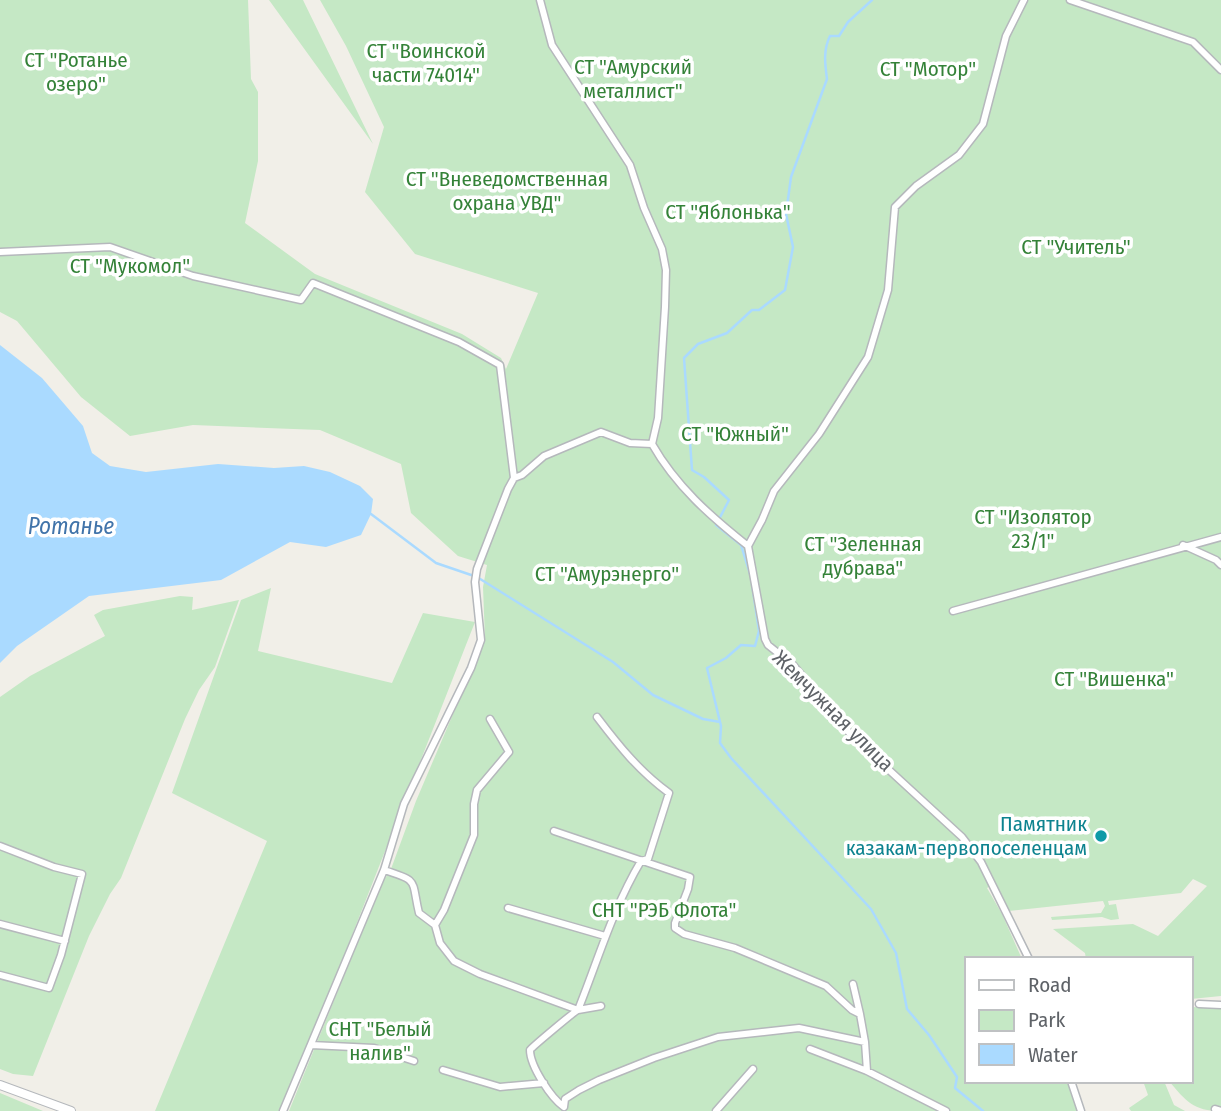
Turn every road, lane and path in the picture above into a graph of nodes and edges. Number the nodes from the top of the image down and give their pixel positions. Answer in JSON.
{"nodes":[{"id":1,"x":540,"y":0,"type":"edge"},
{"id":2,"x":1024,"y":0,"type":"edge"},
{"id":3,"x":1070,"y":0,"type":"edge"},
{"id":4,"x":1221,"y":70,"type":"edge"},
{"id":5,"x":0,"y":252,"type":"edge"},
{"id":6,"x":652,"y":444,"type":"junction"},
{"id":7,"x":514,"y":478,"type":"junction"},
{"id":8,"x":1221,"y":537,"type":"edge"},
{"id":9,"x":1183,"y":545,"type":"junction"},
{"id":10,"x":748,"y":546,"type":"junction"},
{"id":11,"x":1221,"y":565,"type":"edge"},
{"id":12,"x":953,"y":611,"type":"dead end"},
{"id":13,"x":597,"y":717,"type":"dead end"},
{"id":14,"x":491,"y":719,"type":"dead end"},
{"id":15,"x":554,"y":831,"type":"dead end"},
{"id":16,"x":0,"y":846,"type":"edge"},
{"id":17,"x":641,"y":861,"type":"junction"},
{"id":18,"x":384,"y":870,"type":"junction"},
{"id":19,"x":508,"y":908,"type":"dead end"},
{"id":20,"x":0,"y":924,"type":"edge"},
{"id":21,"x":435,"y":925,"type":"junction"},
{"id":22,"x":605,"y":936,"type":"junction"},
{"id":23,"x":65,"y":941,"type":"junction"},
{"id":24,"x":1029,"y":957,"type":"edge"},
{"id":25,"x":0,"y":975,"type":"edge"},
{"id":26,"x":853,"y":984,"type":"dead end"},
{"id":27,"x":1199,"y":1004,"type":"dead end"},
{"id":28,"x":1221,"y":1004,"type":"edge"},
{"id":29,"x":601,"y":1006,"type":"dead end"},
{"id":30,"x":578,"y":1010,"type":"junction"},
{"id":31,"x":860,"y":1014,"type":"junction"},
{"id":32,"x":865,"y":1042,"type":"junction"},
{"id":33,"x":311,"y":1045,"type":"junction"},
{"id":34,"x":810,"y":1049,"type":"dead end"},
{"id":35,"x":414,"y":1061,"type":"dead end"},
{"id":36,"x":753,"y":1069,"type":"dead end"},
{"id":37,"x":443,"y":1070,"type":"dead end"},
{"id":38,"x":867,"y":1071,"type":"junction"},
{"id":39,"x":544,"y":1083,"type":"junction"},
{"id":40,"x":1072,"y":1083,"type":"edge"},
{"id":41,"x":0,"y":1085,"type":"edge"},
{"id":42,"x":566,"y":1110,"type":"edge"},
{"id":43,"x":71,"y":1111,"type":"edge"},
{"id":44,"x":283,"y":1111,"type":"edge"},
{"id":45,"x":716,"y":1111,"type":"edge"},
{"id":46,"x":946,"y":1111,"type":"edge"},
{"id":47,"x":1081,"y":1111,"type":"edge"}],
"edges":[{"from":1,"to":6,"type":"street"},
{"from":2,"to":10,"type":"street"},
{"from":3,"to":4,"type":"street"},
{"from":5,"to":7,"type":"street"},
{"from":6,"to":7,"type":"street"},
{"from":6,"to":10,"type":"street"},
{"from":7,"to":18,"type":"street"},
{"from":8,"to":9,"type":"street"},
{"from":9,"to":11,"type":"street"},
{"from":9,"to":12,"type":"street"},
{"from":10,"to":24,"type":"street","name":"Жемчужная улица"},
{"from":13,"to":17,"type":"street"},
{"from":14,"to":21,"type":"street"},
{"from":15,"to":17,"type":"street"},
{"from":16,"to":23,"type":"street"},
{"from":17,"to":22,"type":"street"},
{"from":17,"to":31,"type":"street"},
{"from":18,"to":21,"type":"street"},
{"from":18,"to":33,"type":"street"},
{"from":19,"to":22,"type":"street"},
{"from":20,"to":23,"type":"street"},
{"from":21,"to":30,"type":"street"},
{"from":22,"to":30,"type":"street"},
{"from":23,"to":25,"type":"street"},
{"from":26,"to":31,"type":"street"},
{"from":27,"to":28,"type":"street"},
{"from":29,"to":30,"type":"street"},
{"from":30,"to":39,"type":"street"},
{"from":31,"to":32,"type":"street"},
{"from":32,"to":38,"type":"street"},
{"from":32,"to":42,"type":"street"},
{"from":33,"to":35,"type":"street"},
{"from":33,"to":44,"type":"street"},
{"from":34,"to":38,"type":"street"},
{"from":36,"to":45,"type":"street"},
{"from":37,"to":39,"type":"street"},
{"from":38,"to":46,"type":"street"},
{"from":39,"to":42,"type":"street"},
{"from":40,"to":47,"type":"street"},
{"from":41,"to":43,"type":"street"}]}
